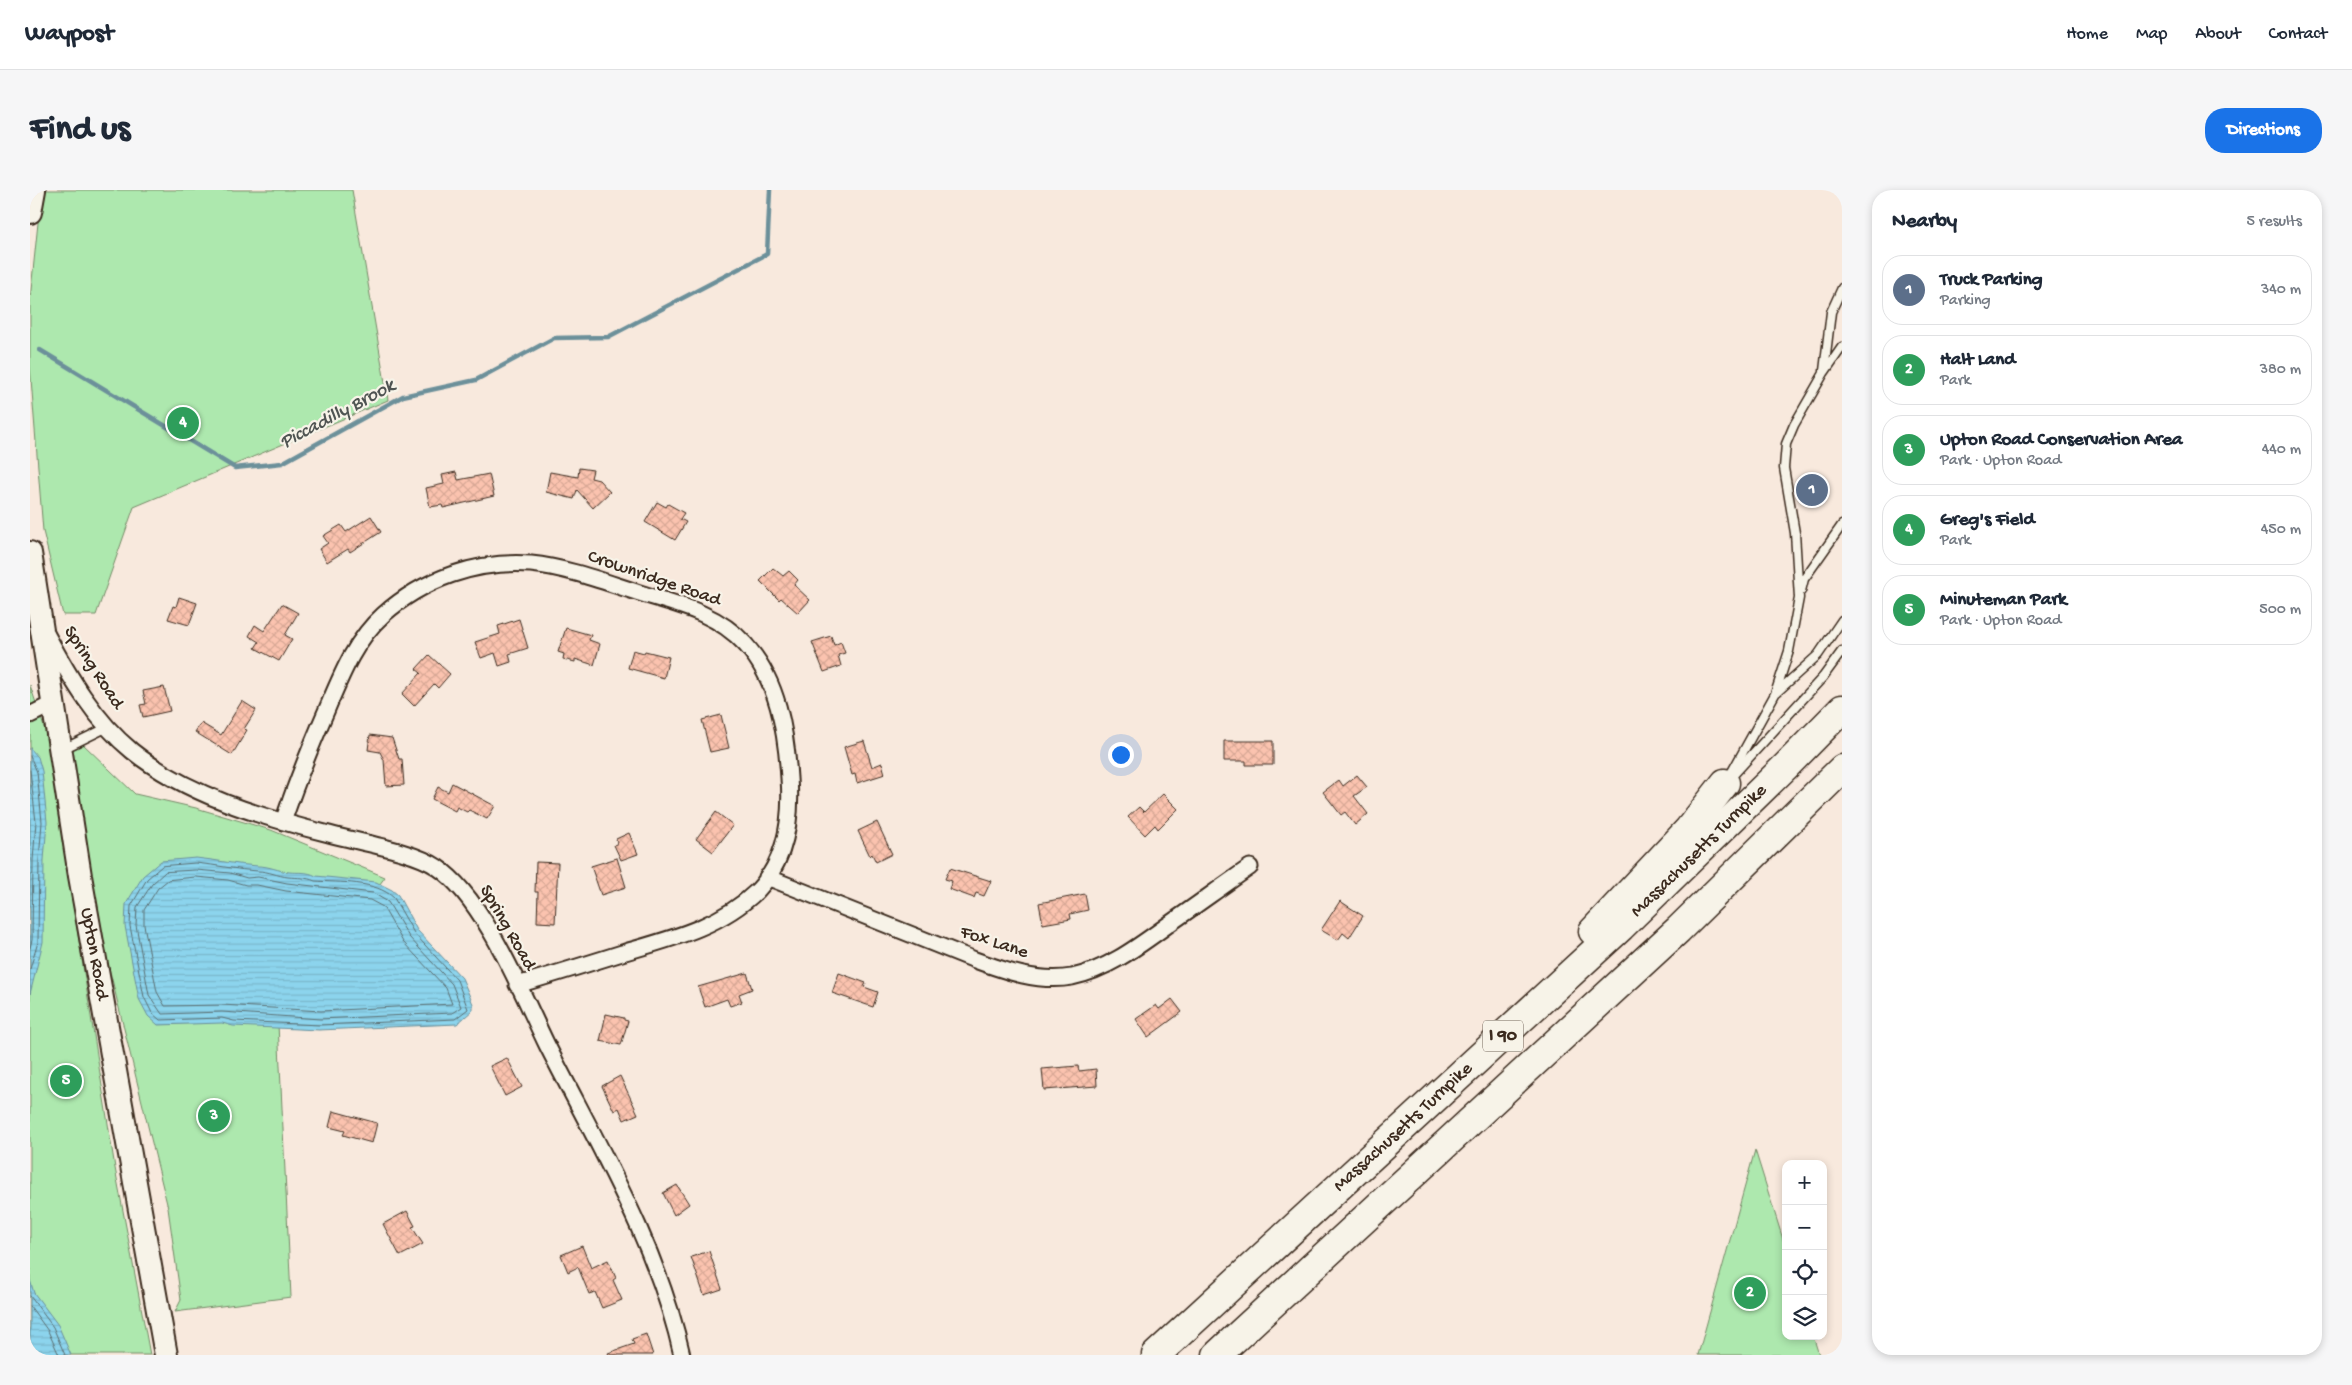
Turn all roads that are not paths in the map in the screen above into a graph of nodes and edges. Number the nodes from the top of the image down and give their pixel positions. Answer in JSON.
{"nodes":[{"id":1,"x":34,"y":190,"type":"edge"},
{"id":2,"x":30,"y":212,"type":"edge"},
{"id":3,"x":1842,"y":288,"type":"edge"},
{"id":4,"x":1842,"y":347,"type":"edge"},
{"id":5,"x":1824,"y":372,"type":"junction"},
{"id":6,"x":1842,"y":525,"type":"edge"},
{"id":7,"x":30,"y":553,"type":"edge"},
{"id":8,"x":1799,"y":598,"type":"junction"},
{"id":9,"x":39,"y":619,"type":"junction"},
{"id":10,"x":1842,"y":620,"type":"edge"},
{"id":11,"x":1842,"y":651,"type":"edge"},
{"id":12,"x":1774,"y":694,"type":"junction"},
{"id":13,"x":52,"y":704,"type":"junction"},
{"id":14,"x":1842,"y":709,"type":"edge"},
{"id":15,"x":30,"y":715,"type":"edge"},
{"id":16,"x":108,"y":727,"type":"junction"},
{"id":17,"x":59,"y":751,"type":"junction"},
{"id":18,"x":1842,"y":769,"type":"edge"},
{"id":19,"x":1725,"y":784,"type":"junction"},
{"id":20,"x":283,"y":822,"type":"junction"},
{"id":21,"x":1250,"y":867,"type":"dead end"},
{"id":22,"x":767,"y":876,"type":"junction"},
{"id":23,"x":517,"y":985,"type":"junction"},
{"id":24,"x":1496,"y":1042,"type":"junction"},
{"id":25,"x":166,"y":1355,"type":"edge"},
{"id":26,"x":682,"y":1355,"type":"edge"},
{"id":27,"x":1156,"y":1355,"type":"edge"},
{"id":28,"x":1217,"y":1355,"type":"edge"}],
"edges":[{"from":1,"to":2,"type":"main road"},
{"from":3,"to":5,"type":"lane"},
{"from":4,"to":5,"type":"lane"},
{"from":5,"to":8,"type":"lane"},
{"from":6,"to":8,"type":"lane"},
{"from":7,"to":9,"type":"main road","name":"Upton Road"},
{"from":8,"to":12,"type":"lane"},
{"from":9,"to":13,"type":"main road","name":"Upton Road"},
{"from":9,"to":16,"type":"street","name":"Spring Road"},
{"from":10,"to":12,"type":"lane"},
{"from":11,"to":19,"type":"lane"},
{"from":12,"to":19,"type":"lane"},
{"from":13,"to":15,"type":"street"},
{"from":13,"to":17,"type":"main road","name":"Upton Road"},
{"from":14,"to":24,"type":"highway","name":"Massachusetts Turnpike","number":"I 90"},
{"from":16,"to":17,"type":"lane"},
{"from":16,"to":20,"type":"street","name":"Spring Road"},
{"from":17,"to":25,"type":"main road","name":"Upton Road"},
{"from":18,"to":28,"type":"highway","number":"I 90"},
{"from":19,"to":24,"type":"highway"},
{"from":20,"to":22,"type":"street","name":"Crownridge Road"},
{"from":20,"to":23,"type":"street","name":"Spring Road"},
{"from":21,"to":22,"type":"street","name":"Fox Lane"},
{"from":22,"to":23,"type":"street","name":"Crownridge Road"},
{"from":23,"to":26,"type":"street","name":"Spring Road"},
{"from":24,"to":27,"type":"highway","name":"Massachusetts Turnpike","number":"I 90"}]}
